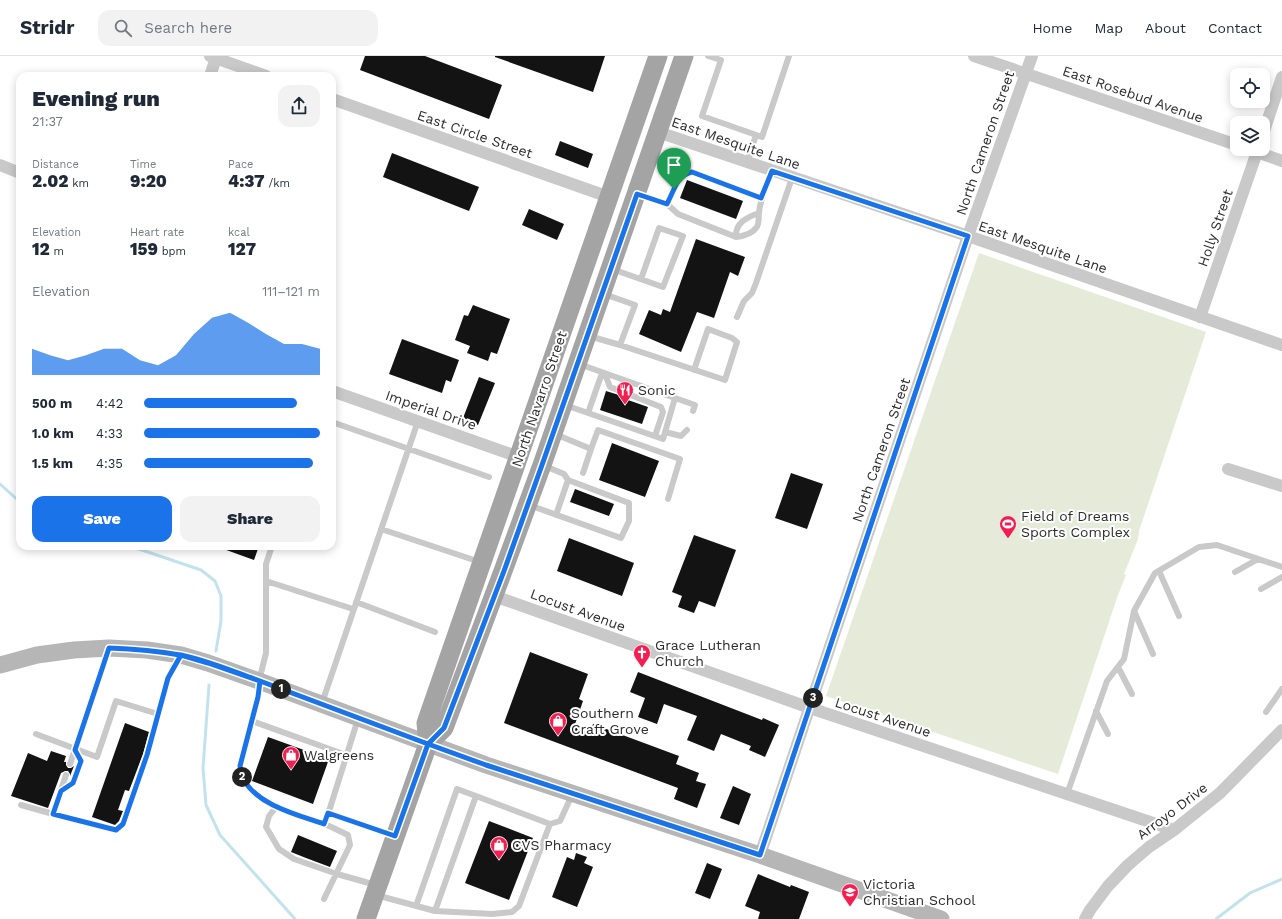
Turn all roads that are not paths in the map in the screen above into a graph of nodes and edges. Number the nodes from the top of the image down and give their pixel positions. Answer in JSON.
{"nodes":[{"id":1,"x":658,"y":56,"type":"edge"},
{"id":2,"x":672,"y":56,"type":"edge"},
{"id":3,"x":684,"y":56,"type":"edge"},
{"id":4,"x":708,"y":56,"type":"edge"},
{"id":5,"x":789,"y":56,"type":"edge"},
{"id":6,"x":974,"y":56,"type":"edge"},
{"id":7,"x":1032,"y":56,"type":"edge"},
{"id":8,"x":213,"y":57,"type":"edge"},
{"id":9,"x":722,"y":58,"type":"edge"},
{"id":10,"x":211,"y":72,"type":"edge"},
{"id":11,"x":255,"y":72,"type":"edge"},
{"id":12,"x":1025,"y":74,"type":"junction"},
{"id":13,"x":1282,"y":76,"type":"edge"},
{"id":14,"x":336,"y":100,"type":"edge"},
{"id":15,"x":1269,"y":116,"type":"edge"},
{"id":16,"x":658,"y":132,"type":"junction"},
{"id":17,"x":756,"y":135,"type":"junction"},
{"id":18,"x":1230,"y":143,"type":"edge"},
{"id":19,"x":1253,"y":156,"type":"edge"},
{"id":20,"x":1270,"y":156,"type":"edge"},
{"id":21,"x":1282,"y":161,"type":"edge"},
{"id":22,"x":747,"y":163,"type":"junction"},
{"id":23,"x":0,"y":165,"type":"edge"},
{"id":24,"x":16,"y":171,"type":"edge"},
{"id":25,"x":772,"y":171,"type":"junction"},
{"id":26,"x":792,"y":178,"type":"junction"},
{"id":27,"x":637,"y":194,"type":"junction"},
{"id":28,"x":609,"y":197,"type":"junction"},
{"id":29,"x":761,"y":198,"type":"junction"},
{"id":30,"x":667,"y":204,"type":"junction"},
{"id":31,"x":759,"y":213,"type":"junction"},
{"id":32,"x":968,"y":236,"type":"junction"},
{"id":33,"x":736,"y":237,"type":"junction"},
{"id":34,"x":611,"y":268,"type":"junction"},
{"id":35,"x":641,"y":279,"type":"junction"},
{"id":36,"x":602,"y":294,"type":"junction"},
{"id":37,"x":737,"y":317,"type":"dead end"},
{"id":38,"x":1200,"y":317,"type":"junction"},
{"id":39,"x":587,"y":336,"type":"junction"},
{"id":40,"x":620,"y":345,"type":"junction"},
{"id":41,"x":1282,"y":345,"type":"edge"},
{"id":42,"x":578,"y":364,"type":"junction"},
{"id":43,"x":694,"y":370,"type":"junction"},
{"id":44,"x":603,"y":373,"type":"junction"},
{"id":45,"x":336,"y":392,"type":"edge"},
{"id":46,"x":675,"y":398,"type":"junction"},
{"id":47,"x":563,"y":404,"type":"junction"},
{"id":48,"x":693,"y":411,"type":"dead end"},
{"id":49,"x":588,"y":413,"type":"junction"},
{"id":50,"x":418,"y":421,"type":"junction"},
{"id":51,"x":336,"y":423,"type":"edge"},
{"id":52,"x":687,"y":430,"type":"dead end"},
{"id":53,"x":665,"y":432,"type":"junction"},
{"id":54,"x":553,"y":433,"type":"junction"},
{"id":55,"x":654,"y":436,"type":"junction"},
{"id":56,"x":408,"y":448,"type":"junction"},
{"id":57,"x":591,"y":449,"type":"junction"},
{"id":58,"x":520,"y":457,"type":"junction"},
{"id":59,"x":542,"y":465,"type":"junction"},
{"id":60,"x":1228,"y":469,"type":"dead end"},
{"id":61,"x":583,"y":473,"type":"dead end"},
{"id":62,"x":489,"y":477,"type":"dead end"},
{"id":63,"x":568,"y":480,"type":"junction"},
{"id":64,"x":1282,"y":486,"type":"edge"},
{"id":65,"x":668,"y":499,"type":"dead end"},
{"id":66,"x":528,"y":504,"type":"junction"},
{"id":67,"x":556,"y":515,"type":"junction"},
{"id":68,"x":381,"y":529,"type":"junction"},
{"id":69,"x":271,"y":550,"type":"edge"},
{"id":70,"x":1258,"y":559,"type":"junction"},
{"id":71,"x":482,"y":562,"type":"junction"},
{"id":72,"x":1282,"y":567,"type":"edge"},
{"id":73,"x":1159,"y":571,"type":"junction"},
{"id":74,"x":1235,"y":572,"type":"dead end"},
{"id":75,"x":1282,"y":577,"type":"edge"},
{"id":76,"x":266,"y":581,"type":"junction"},
{"id":77,"x":1261,"y":589,"type":"dead end"},
{"id":78,"x":494,"y":596,"type":"junction"},
{"id":79,"x":356,"y":602,"type":"junction"},
{"id":80,"x":353,"y":609,"type":"junction"},
{"id":81,"x":1134,"y":611,"type":"junction"},
{"id":82,"x":1179,"y":616,"type":"dead end"},
{"id":83,"x":435,"y":632,"type":"dead end"},
{"id":84,"x":109,"y":648,"type":"junction"},
{"id":85,"x":1153,"y":654,"type":"dead end"},
{"id":86,"x":181,"y":655,"type":"junction"},
{"id":87,"x":0,"y":665,"type":"edge"},
{"id":88,"x":1118,"y":667,"type":"junction"},
{"id":89,"x":260,"y":681,"type":"junction"},
{"id":90,"x":1282,"y":689,"type":"edge"},
{"id":91,"x":1132,"y":694,"type":"dead end"},
{"id":92,"x":321,"y":705,"type":"junction"},
{"id":93,"x":810,"y":708,"type":"junction"},
{"id":94,"x":1096,"y":711,"type":"junction"},
{"id":95,"x":1266,"y":712,"type":"dead end"},
{"id":96,"x":158,"y":714,"type":"junction"},
{"id":97,"x":358,"y":718,"type":"junction"},
{"id":98,"x":252,"y":721,"type":"junction"},
{"id":99,"x":1282,"y":730,"type":"edge"},
{"id":100,"x":36,"y":734,"type":"dead end"},
{"id":101,"x":1108,"y":734,"type":"dead end"},
{"id":102,"x":428,"y":744,"type":"junction"},
{"id":103,"x":75,"y":750,"type":"junction"},
{"id":104,"x":346,"y":755,"type":"junction"},
{"id":105,"x":70,"y":764,"type":"dead end"},
{"id":106,"x":66,"y":775,"type":"dead end"},
{"id":107,"x":61,"y":791,"type":"junction"},
{"id":108,"x":573,"y":793,"type":"junction"},
{"id":109,"x":1067,"y":794,"type":"junction"},
{"id":110,"x":476,"y":796,"type":"junction"},
{"id":111,"x":21,"y":805,"type":"dead end"},
{"id":112,"x":276,"y":807,"type":"junction"},
{"id":113,"x":328,"y":813,"type":"junction"},
{"id":114,"x":53,"y":814,"type":"junction"},
{"id":115,"x":324,"y":824,"type":"junction"},
{"id":116,"x":550,"y":824,"type":"junction"},
{"id":117,"x":1174,"y":830,"type":"junction"},
{"id":118,"x":395,"y":836,"type":"junction"},
{"id":119,"x":760,"y":855,"type":"junction"},
{"id":120,"x":337,"y":874,"type":"junction"},
{"id":121,"x":376,"y":890,"type":"junction"},
{"id":122,"x":324,"y":899,"type":"dead end"},
{"id":123,"x":416,"y":906,"type":"junction"},
{"id":124,"x":435,"y":910,"type":"junction"},
{"id":125,"x":366,"y":919,"type":"edge"},
{"id":126,"x":941,"y":919,"type":"edge"},
{"id":127,"x":1085,"y":919,"type":"edge"}],
"edges":[{"from":1,"to":28,"type":"main road","name":"North Navarro Street"},
{"from":2,"to":27,"type":"main road"},
{"from":3,"to":16,"type":"main road","name":"North Navarro Street"},
{"from":4,"to":9,"type":"lane"},
{"from":5,"to":17,"type":"lane"},
{"from":6,"to":12,"type":"street","name":"East Rosebud Avenue"},
{"from":7,"to":12,"type":"street","name":"North Cameron Street"},
{"from":8,"to":10,"type":"street"},
{"from":8,"to":11,"type":"street"},
{"from":9,"to":17,"type":"lane"},
{"from":12,"to":18,"type":"street","name":"East Rosebud Avenue"},
{"from":12,"to":32,"type":"street","name":"North Cameron Street"},
{"from":13,"to":15,"type":"street"},
{"from":14,"to":28,"type":"street","name":"East Circle Street"},
{"from":16,"to":22,"type":"street","name":"East Mesquite Lane"},
{"from":16,"to":27,"type":"main road","name":"North Navarro Street"},
{"from":17,"to":22,"type":"lane"},
{"from":19,"to":38,"type":"street","name":"Holly Street"},
{"from":20,"to":21,"type":"street"},
{"from":22,"to":25,"type":"street","name":"East Mesquite Lane"},
{"from":23,"to":24,"type":"street"},
{"from":25,"to":26,"type":"street","name":"East Mesquite Lane"},
{"from":25,"to":29,"type":"lane"},
{"from":26,"to":32,"type":"street","name":"East Mesquite Lane"},
{"from":26,"to":37,"type":"lane"},
{"from":27,"to":30,"type":"lane"},
{"from":27,"to":34,"type":"main road","name":"North Navarro Street"},
{"from":28,"to":58,"type":"main road","name":"North Navarro Street"},
{"from":29,"to":30,"type":"lane"},
{"from":29,"to":31,"type":"lane"},
{"from":30,"to":33,"type":"lane"},
{"from":31,"to":33,"type":"lane"},
{"from":31,"to":33,"type":"lane"},
{"from":32,"to":38,"type":"street","name":"East Mesquite Lane"},
{"from":32,"to":93,"type":"street","name":"North Cameron Street"},
{"from":34,"to":35,"type":"lane"},
{"from":34,"to":36,"type":"main road","name":"North Navarro Street"},
{"from":35,"to":35,"type":"lane"},
{"from":36,"to":39,"type":"main road","name":"North Navarro Street"},
{"from":36,"to":40,"type":"lane"},
{"from":38,"to":41,"type":"street","name":"East Mesquite Lane"},
{"from":39,"to":40,"type":"lane"},
{"from":39,"to":42,"type":"main road","name":"North Navarro Street"},
{"from":40,"to":43,"type":"lane"},
{"from":42,"to":44,"type":"lane"},
{"from":42,"to":47,"type":"main road","name":"North Navarro Street"},
{"from":43,"to":43,"type":"lane"},
{"from":44,"to":46,"type":"lane"},
{"from":44,"to":49,"type":"lane"},
{"from":44,"to":55,"type":"lane"},
{"from":45,"to":50,"type":"street","name":"Imperial Drive"},
{"from":46,"to":48,"type":"lane"},
{"from":46,"to":53,"type":"lane"},
{"from":47,"to":49,"type":"lane"},
{"from":47,"to":54,"type":"main road","name":"North Navarro Street"},
{"from":49,"to":55,"type":"lane"},
{"from":50,"to":56,"type":"lane"},
{"from":50,"to":58,"type":"street","name":"Imperial Drive"},
{"from":51,"to":56,"type":"lane"},
{"from":52,"to":53,"type":"lane"},
{"from":53,"to":55,"type":"lane"},
{"from":54,"to":57,"type":"lane"},
{"from":54,"to":59,"type":"main road","name":"North Navarro Street"},
{"from":56,"to":62,"type":"lane"},
{"from":56,"to":68,"type":"lane"},
{"from":57,"to":61,"type":"lane"},
{"from":57,"to":65,"type":"lane"},
{"from":58,"to":71,"type":"main road","name":"North Navarro Street"},
{"from":59,"to":63,"type":"lane"},
{"from":59,"to":66,"type":"main road","name":"North Navarro Street"},
{"from":60,"to":64,"type":"street"},
{"from":63,"to":67,"type":"lane"},
{"from":63,"to":67,"type":"lane"},
{"from":66,"to":67,"type":"lane"},
{"from":66,"to":78,"type":"main road","name":"North Navarro Street"},
{"from":68,"to":71,"type":"lane"},
{"from":68,"to":79,"type":"lane"},
{"from":69,"to":76,"type":"lane"},
{"from":70,"to":72,"type":"lane"},
{"from":70,"to":73,"type":"lane"},
{"from":70,"to":74,"type":"lane"},
{"from":71,"to":102,"type":"main road","name":"North Navarro Street"},
{"from":73,"to":81,"type":"lane"},
{"from":73,"to":82,"type":"lane"},
{"from":75,"to":77,"type":"lane"},
{"from":76,"to":80,"type":"lane"},
{"from":76,"to":89,"type":"lane"},
{"from":78,"to":93,"type":"street","name":"Locust Avenue"},
{"from":78,"to":102,"type":"main road","name":"North Navarro Street"},
{"from":79,"to":80,"type":"lane"},
{"from":79,"to":83,"type":"lane"},
{"from":80,"to":92,"type":"lane"},
{"from":81,"to":85,"type":"lane"},
{"from":81,"to":88,"type":"lane"},
{"from":84,"to":86,"type":"main road"},
{"from":84,"to":87,"type":"main road"},
{"from":84,"to":103,"type":"lane"},
{"from":86,"to":89,"type":"main road"},
{"from":86,"to":96,"type":"lane"},
{"from":88,"to":91,"type":"lane"},
{"from":88,"to":94,"type":"lane"},
{"from":89,"to":92,"type":"main road"},
{"from":89,"to":98,"type":"lane"},
{"from":90,"to":95,"type":"lane"},
{"from":92,"to":97,"type":"main road"},
{"from":93,"to":109,"type":"street","name":"Locust Avenue"},
{"from":93,"to":119,"type":"street","name":"North Cameron Street"},
{"from":94,"to":101,"type":"lane"},
{"from":94,"to":109,"type":"lane"},
{"from":96,"to":103,"type":"lane"},
{"from":96,"to":114,"type":"lane"},
{"from":97,"to":102,"type":"main road"},
{"from":97,"to":104,"type":"lane"},
{"from":98,"to":104,"type":"lane"},
{"from":98,"to":112,"type":"lane"},
{"from":99,"to":117,"type":"street","name":"Arroyo Drive"},
{"from":100,"to":103,"type":"lane"},
{"from":102,"to":108,"type":"main road"},
{"from":102,"to":118,"type":"main road","name":"North Navarro Street"},
{"from":103,"to":105,"type":"lane"},
{"from":103,"to":107,"type":"lane"},
{"from":104,"to":113,"type":"lane"},
{"from":106,"to":107,"type":"lane"},
{"from":107,"to":114,"type":"lane"},
{"from":108,"to":116,"type":"lane"},
{"from":108,"to":119,"type":"main road"},
{"from":109,"to":117,"type":"street","name":"Locust Avenue"},
{"from":110,"to":116,"type":"lane"},
{"from":110,"to":123,"type":"lane"},
{"from":110,"to":124,"type":"lane"},
{"from":111,"to":114,"type":"lane"},
{"from":112,"to":115,"type":"lane"},
{"from":112,"to":120,"type":"lane"},
{"from":113,"to":115,"type":"lane"},
{"from":113,"to":118,"type":"lane"},
{"from":115,"to":120,"type":"lane"},
{"from":116,"to":124,"type":"lane"},
{"from":117,"to":127,"type":"street","name":"Arroyo Drive"},
{"from":118,"to":121,"type":"main road","name":"North Navarro Street"},
{"from":119,"to":126,"type":"main road"},
{"from":120,"to":121,"type":"lane"},
{"from":120,"to":122,"type":"lane"},
{"from":121,"to":123,"type":"lane"},
{"from":121,"to":125,"type":"main road","name":"North Navarro Street"},
{"from":123,"to":124,"type":"lane"}]}
